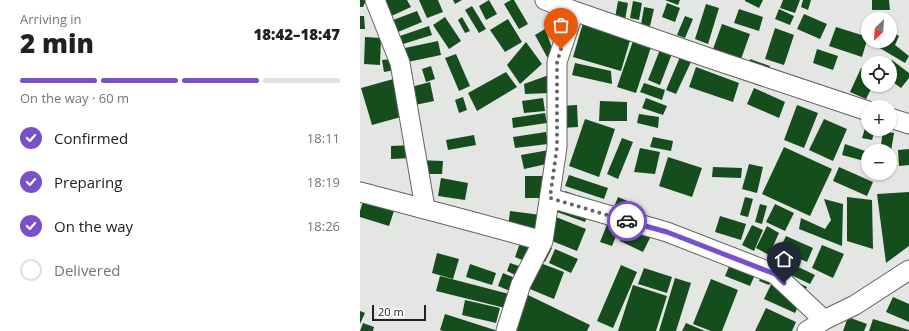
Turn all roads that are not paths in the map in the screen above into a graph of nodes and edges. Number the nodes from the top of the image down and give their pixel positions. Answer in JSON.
{"nodes":[{"id":1,"x":375,"y":0,"type":"edge"},
{"id":2,"x":546,"y":0,"type":"edge"},
{"id":3,"x":574,"y":11,"type":"junction"},
{"id":4,"x":861,"y":109,"type":"edge"},
{"id":5,"x":897,"y":120,"type":"edge"},
{"id":6,"x":909,"y":124,"type":"edge"},
{"id":7,"x":360,"y":192,"type":"edge"},
{"id":8,"x":550,"y":198,"type":"junction"},
{"id":9,"x":424,"y":202,"type":"dead end"},
{"id":10,"x":543,"y":241,"type":"junction"},
{"id":11,"x":909,"y":270,"type":"edge"},
{"id":12,"x":824,"y":320,"type":"junction"},
{"id":13,"x":506,"y":331,"type":"edge"},
{"id":14,"x":807,"y":331,"type":"edge"}],
"edges":[{"from":1,"to":9,"type":"street"},
{"from":2,"to":3,"type":"street"},
{"from":3,"to":4,"type":"street"},
{"from":3,"to":8,"type":"street"},
{"from":5,"to":6,"type":"street"},
{"from":7,"to":10,"type":"street"},
{"from":8,"to":10,"type":"street"},
{"from":8,"to":12,"type":"street"},
{"from":10,"to":13,"type":"street"},
{"from":11,"to":12,"type":"street"},
{"from":12,"to":14,"type":"street"}]}
